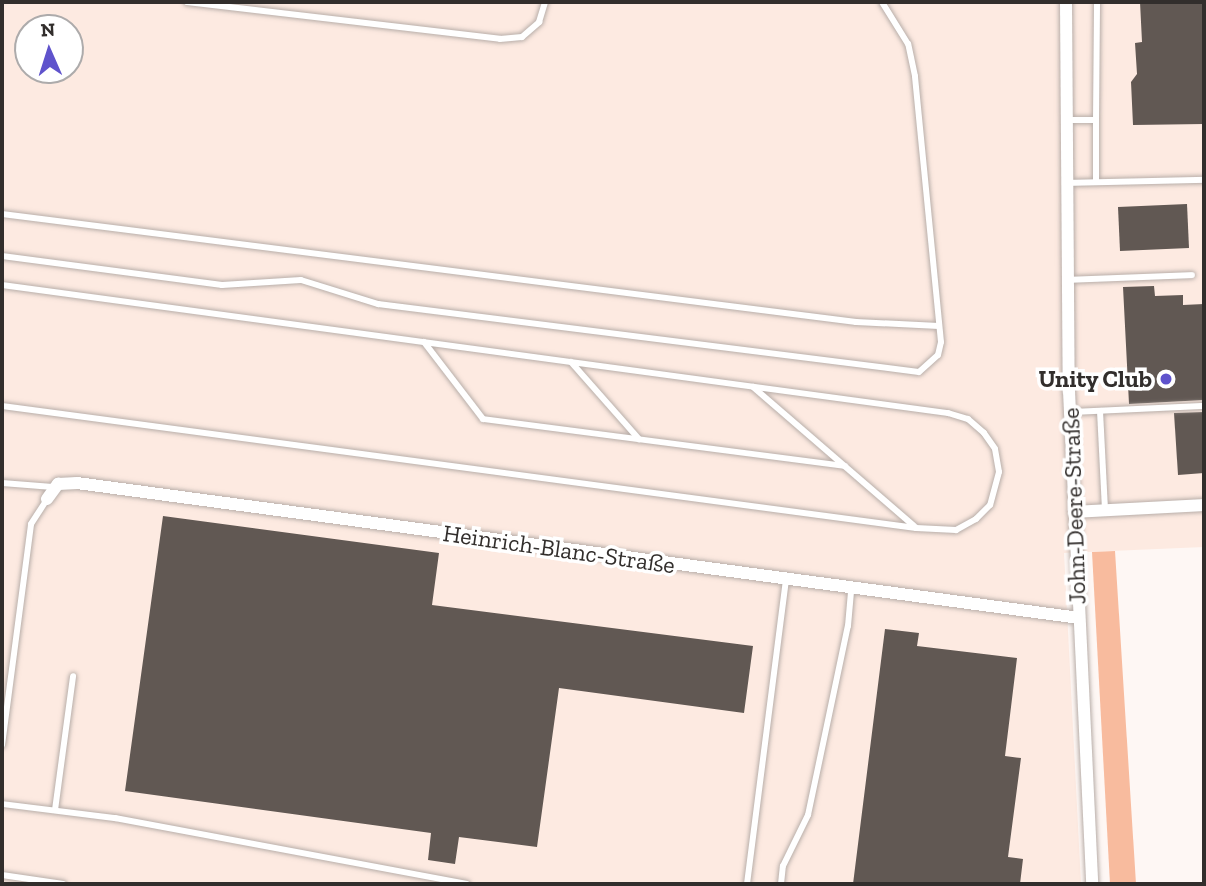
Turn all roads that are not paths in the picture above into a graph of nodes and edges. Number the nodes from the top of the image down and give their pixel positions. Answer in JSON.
{"nodes":[{"id":1,"x":187,"y":2,"type":"edge"},
{"id":2,"x":545,"y":2,"type":"edge"},
{"id":3,"x":882,"y":2,"type":"edge"},
{"id":4,"x":1066,"y":2,"type":"edge"},
{"id":5,"x":1097,"y":2,"type":"edge"},
{"id":6,"x":1066,"y":120,"type":"junction"},
{"id":7,"x":1096,"y":120,"type":"junction"},
{"id":8,"x":1204,"y":180,"type":"edge"},
{"id":9,"x":1096,"y":182,"type":"junction"},
{"id":10,"x":1067,"y":183,"type":"junction"},
{"id":11,"x":2,"y":214,"type":"edge"},
{"id":12,"x":2,"y":256,"type":"edge"},
{"id":13,"x":1192,"y":275,"type":"dead end"},
{"id":14,"x":1068,"y":280,"type":"junction"},
{"id":15,"x":2,"y":285,"type":"edge"},
{"id":16,"x":939,"y":326,"type":"junction"},
{"id":17,"x":424,"y":342,"type":"junction"},
{"id":18,"x":571,"y":362,"type":"junction"},
{"id":19,"x":752,"y":386,"type":"junction"},
{"id":20,"x":2,"y":406,"type":"edge"},
{"id":21,"x":1204,"y":406,"type":"edge"},
{"id":22,"x":1100,"y":411,"type":"junction"},
{"id":23,"x":1070,"y":412,"type":"junction"},
{"id":24,"x":639,"y":439,"type":"junction"},
{"id":25,"x":845,"y":466,"type":"junction"},
{"id":26,"x":2,"y":483,"type":"edge"},
{"id":27,"x":54,"y":487,"type":"junction"},
{"id":28,"x":47,"y":499,"type":"joint"},
{"id":29,"x":1204,"y":506,"type":"edge"},
{"id":30,"x":1105,"y":511,"type":"junction"},
{"id":31,"x":1074,"y":512,"type":"junction"},
{"id":32,"x":916,"y":528,"type":"junction"},
{"id":33,"x":786,"y":580,"type":"junction"},
{"id":34,"x":851,"y":589,"type":"junction"},
{"id":35,"x":1079,"y":618,"type":"junction"},
{"id":36,"x":73,"y":676,"type":"dead end"},
{"id":37,"x":2,"y":745,"type":"edge"},
{"id":38,"x":2,"y":804,"type":"edge"},
{"id":39,"x":55,"y":810,"type":"junction"},
{"id":40,"x":2,"y":875,"type":"edge"},
{"id":41,"x":63,"y":884,"type":"edge"},
{"id":42,"x":467,"y":884,"type":"edge"},
{"id":43,"x":747,"y":884,"type":"edge"},
{"id":44,"x":781,"y":884,"type":"edge"},
{"id":45,"x":1092,"y":884,"type":"edge"}],
"edges":[{"from":1,"to":2,"type":"lane"},
{"from":3,"to":16,"type":"lane"},
{"from":4,"to":6,"type":"street","name":"John-Deere-Straße"},
{"from":5,"to":7,"type":"lane"},
{"from":6,"to":7,"type":"lane"},
{"from":6,"to":10,"type":"street","name":"John-Deere-Straße"},
{"from":7,"to":9,"type":"lane"},
{"from":8,"to":9,"type":"lane"},
{"from":9,"to":10,"type":"lane"},
{"from":10,"to":14,"type":"street","name":"John-Deere-Straße"},
{"from":11,"to":16,"type":"lane"},
{"from":12,"to":16,"type":"lane"},
{"from":13,"to":14,"type":"lane"},
{"from":14,"to":23,"type":"street","name":"John-Deere-Straße"},
{"from":15,"to":17,"type":"lane"},
{"from":17,"to":18,"type":"lane"},
{"from":17,"to":24,"type":"lane"},
{"from":18,"to":19,"type":"lane"},
{"from":18,"to":24,"type":"lane"},
{"from":19,"to":25,"type":"lane"},
{"from":19,"to":32,"type":"lane"},
{"from":20,"to":32,"type":"lane"},
{"from":21,"to":22,"type":"lane"},
{"from":22,"to":23,"type":"lane"},
{"from":22,"to":30,"type":"lane"},
{"from":23,"to":31,"type":"street","name":"John-Deere-Straße"},
{"from":24,"to":25,"type":"lane"},
{"from":25,"to":32,"type":"lane"},
{"from":26,"to":27,"type":"lane"},
{"from":27,"to":28,"type":"street"},
{"from":27,"to":33,"type":"street","name":"Heinrich-Blanc-Straße"},
{"from":28,"to":37,"type":"lane"},
{"from":29,"to":30,"type":"street"},
{"from":30,"to":31,"type":"street"},
{"from":31,"to":35,"type":"street","name":"John-Deere-Straße"},
{"from":33,"to":34,"type":"street","name":"Heinrich-Blanc-Straße"},
{"from":33,"to":43,"type":"lane"},
{"from":34,"to":35,"type":"street","name":"Heinrich-Blanc-Straße"},
{"from":34,"to":44,"type":"lane"},
{"from":35,"to":45,"type":"street","name":"John-Deere-Straße"},
{"from":36,"to":39,"type":"lane"},
{"from":38,"to":39,"type":"lane"},
{"from":39,"to":42,"type":"lane"},
{"from":40,"to":41,"type":"lane"}]}
